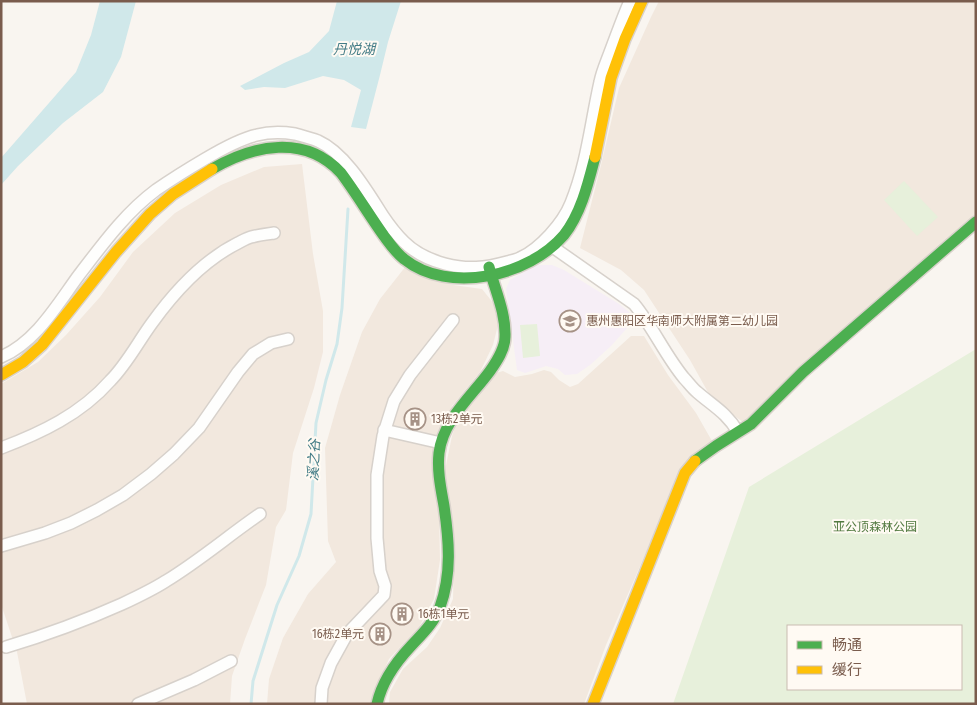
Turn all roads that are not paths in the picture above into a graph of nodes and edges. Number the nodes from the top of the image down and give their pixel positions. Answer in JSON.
{"nodes":[{"id":1,"x":630,"y":1,"type":"edge"},
{"id":2,"x":642,"y":1,"type":"edge"},
{"id":3,"x":976,"y":222,"type":"edge"},
{"id":4,"x":274,"y":233,"type":"dead end"},
{"id":5,"x":548,"y":243,"type":"junction"},
{"id":6,"x":490,"y":271,"type":"junction"},
{"id":7,"x":453,"y":320,"type":"dead end"},
{"id":8,"x":288,"y":339,"type":"dead end"},
{"id":9,"x":1,"y":357,"type":"edge"},
{"id":10,"x":1,"y":375,"type":"edge"},
{"id":11,"x":384,"y":430,"type":"junction"},
{"id":12,"x":738,"y":432,"type":"junction"},
{"id":13,"x":441,"y":443,"type":"junction"},
{"id":14,"x":1,"y":448,"type":"edge"},
{"id":15,"x":260,"y":514,"type":"dead end"},
{"id":16,"x":1,"y":546,"type":"edge"},
{"id":17,"x":6,"y":647,"type":"dead end"},
{"id":18,"x":230,"y":661,"type":"dead end"},
{"id":19,"x":138,"y":704,"type":"edge"},
{"id":20,"x":321,"y":704,"type":"edge"},
{"id":21,"x":377,"y":704,"type":"edge"},
{"id":22,"x":593,"y":704,"type":"edge"}],
"edges":[{"from":1,"to":5,"type":"street"},
{"from":2,"to":5,"type":"street"},
{"from":3,"to":12,"type":"street"},
{"from":4,"to":14,"type":"street"},
{"from":5,"to":6,"type":"street"},
{"from":5,"to":12,"type":"street"},
{"from":6,"to":9,"type":"street"},
{"from":6,"to":10,"type":"street"},
{"from":6,"to":13,"type":"street"},
{"from":7,"to":11,"type":"street"},
{"from":8,"to":16,"type":"street"},
{"from":11,"to":13,"type":"street"},
{"from":11,"to":20,"type":"street"},
{"from":12,"to":22,"type":"street"},
{"from":13,"to":21,"type":"street"},
{"from":15,"to":17,"type":"street"},
{"from":18,"to":19,"type":"street"}]}
